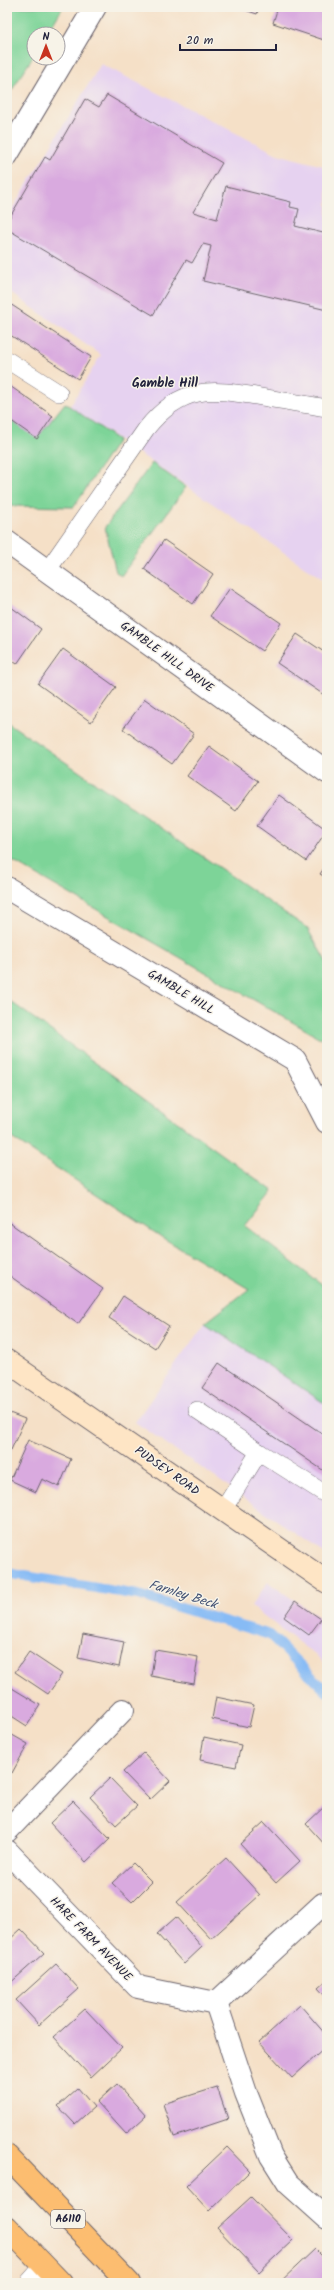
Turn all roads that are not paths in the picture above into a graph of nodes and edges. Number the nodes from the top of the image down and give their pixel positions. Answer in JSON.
{"nodes":[{"id":1,"x":95,"y":7,"type":"edge"},
{"id":2,"x":8,"y":150,"type":"edge"},
{"id":3,"x":7,"y":360,"type":"edge"},
{"id":4,"x":59,"y":392,"type":"dead end"},
{"id":5,"x":327,"y":408,"type":"edge"},
{"id":6,"x":7,"y":542,"type":"edge"},
{"id":7,"x":47,"y":572,"type":"junction"},
{"id":8,"x":327,"y":772,"type":"edge"},
{"id":9,"x":7,"y":888,"type":"edge"},
{"id":10,"x":327,"y":1122,"type":"edge"},
{"id":11,"x":7,"y":1361,"type":"edge"},
{"id":12,"x":197,"y":1410,"type":"dead end"},
{"id":13,"x":259,"y":1452,"type":"junction"},
{"id":14,"x":327,"y":1495,"type":"edge"},
{"id":15,"x":223,"y":1510,"type":"junction"},
{"id":16,"x":327,"y":1582,"type":"edge"},
{"id":17,"x":123,"y":1710,"type":"dead end"},
{"id":18,"x":7,"y":1831,"type":"edge"},
{"id":19,"x":7,"y":1851,"type":"edge"},
{"id":20,"x":323,"y":1904,"type":"dead end"},
{"id":21,"x":216,"y":2003,"type":"junction"},
{"id":22,"x":7,"y":2156,"type":"edge"},
{"id":23,"x":327,"y":2218,"type":"edge"},
{"id":24,"x":7,"y":2227,"type":"edge"},
{"id":25,"x":44,"y":2265,"type":"junction"},
{"id":26,"x":28,"y":2283,"type":"edge"},
{"id":27,"x":61,"y":2283,"type":"edge"},
{"id":28,"x":129,"y":2283,"type":"edge"}],
"edges":[{"from":1,"to":2,"type":"street"},
{"from":3,"to":4,"type":"lane"},
{"from":5,"to":7,"type":"lane"},
{"from":6,"to":7,"type":"street","name":"GAMBLE HILL DRIVE"},
{"from":7,"to":8,"type":"street","name":"GAMBLE HILL DRIVE"},
{"from":9,"to":10,"type":"street","name":"GAMBLE HILL"},
{"from":11,"to":15,"type":"main road","name":"PUDSEY ROAD"},
{"from":12,"to":13,"type":"lane"},
{"from":13,"to":14,"type":"lane"},
{"from":13,"to":15,"type":"lane"},
{"from":15,"to":16,"type":"main road","name":"PUDSEY ROAD"},
{"from":17,"to":18,"type":"street"},
{"from":19,"to":21,"type":"street","name":"HARE FARM AVENUE"},
{"from":20,"to":21,"type":"street"},
{"from":21,"to":23,"type":"street"},
{"from":22,"to":28,"type":"highway","number":"A6110"},
{"from":24,"to":25,"type":"highway"},
{"from":25,"to":26,"type":"lane"},
{"from":25,"to":27,"type":"highway"}]}
